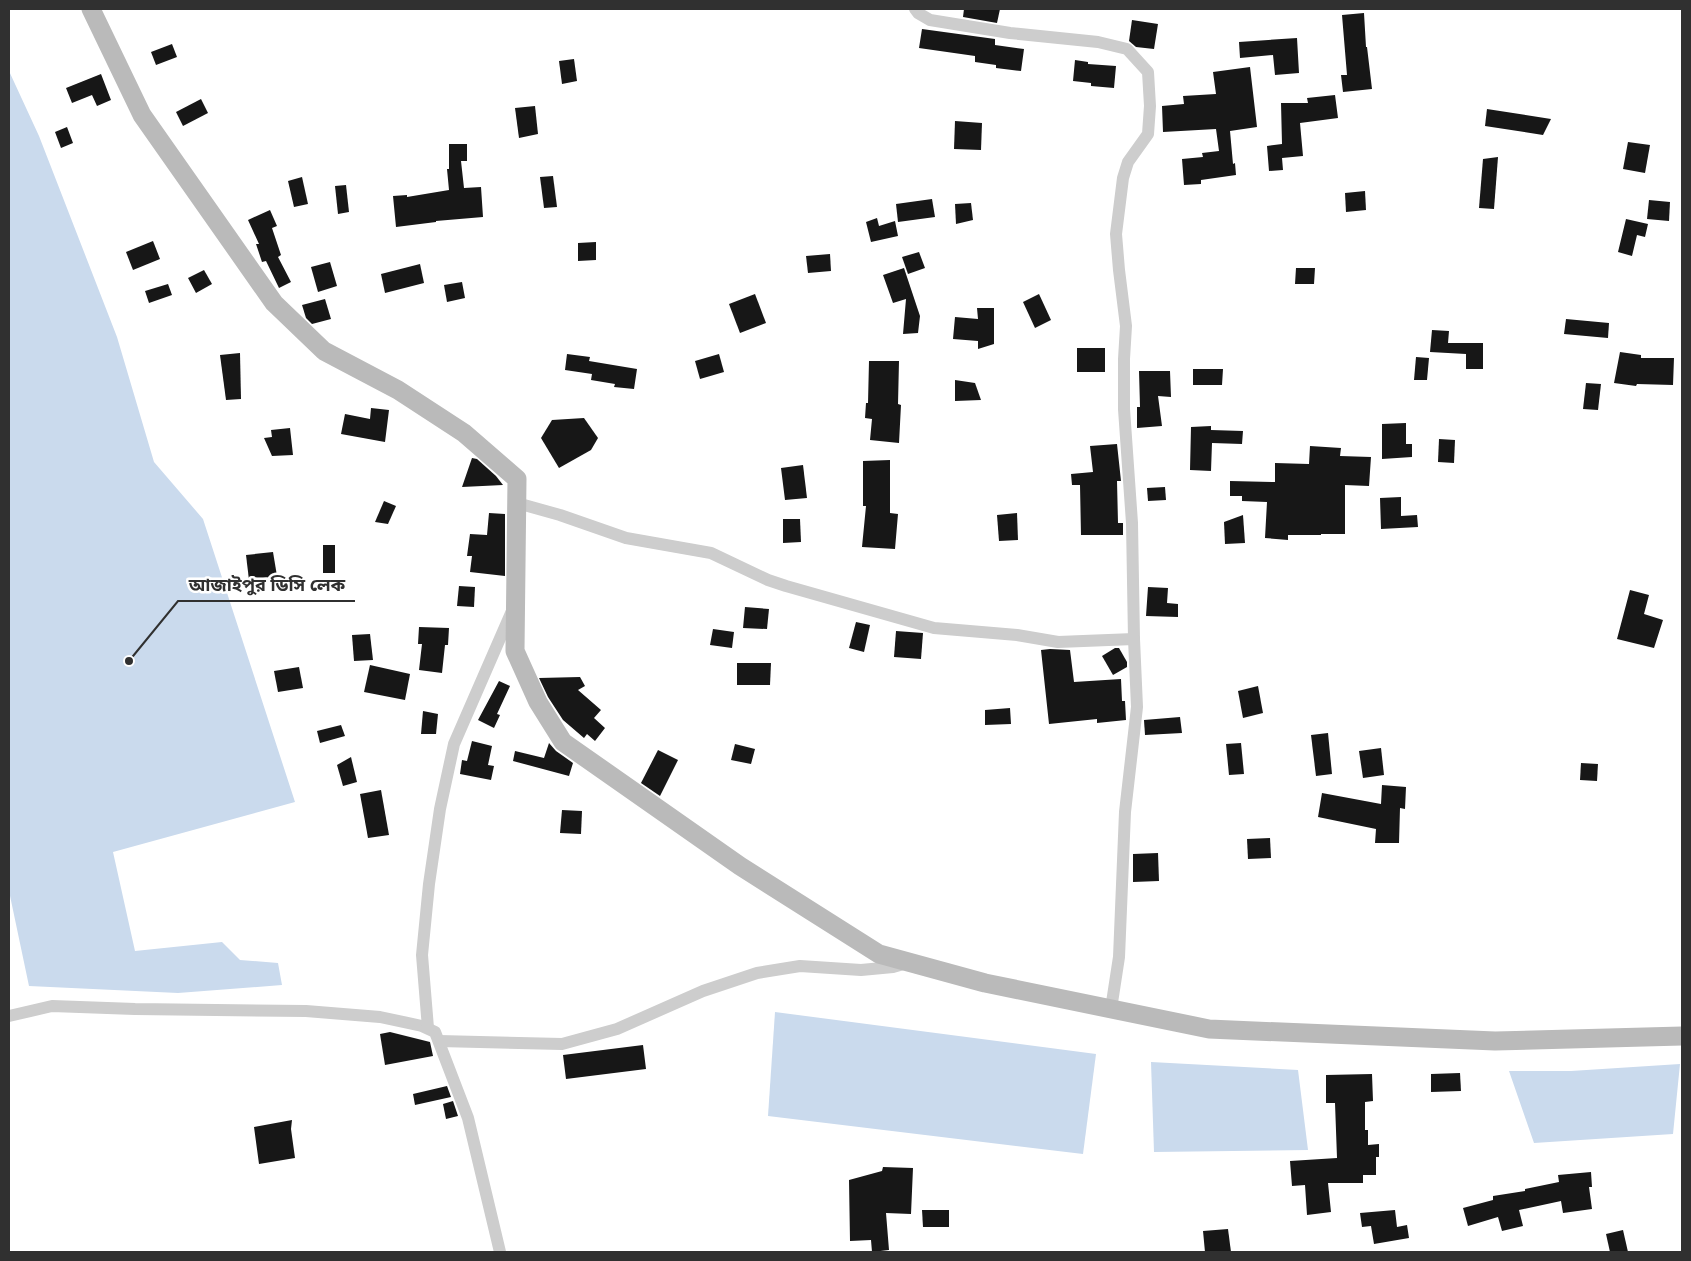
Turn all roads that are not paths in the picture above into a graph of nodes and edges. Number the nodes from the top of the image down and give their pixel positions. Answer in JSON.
{"nodes":[{"id":1,"x":915,"y":9,"type":"edge"},
{"id":2,"x":97,"y":10,"type":"edge"},
{"id":3,"x":517,"y":503,"type":"junction"},
{"id":4,"x":516,"y":600,"type":"junction"},
{"id":5,"x":1134,"y":639,"type":"junction"},
{"id":6,"x":910,"y":962,"type":"junction"},
{"id":7,"x":1111,"y":1009,"type":"junction"},
{"id":8,"x":9,"y":1016,"type":"edge"},
{"id":9,"x":428,"y":1028,"type":"junction"},
{"id":10,"x":1682,"y":1036,"type":"edge"},
{"id":11,"x":439,"y":1041,"type":"junction"},
{"id":12,"x":500,"y":1252,"type":"edge"}],
"edges":[{"from":1,"to":5,"type":"street"},
{"from":2,"to":3,"type":"street"},
{"from":3,"to":4,"type":"street"},
{"from":3,"to":5,"type":"street"},
{"from":4,"to":6,"type":"street"},
{"from":4,"to":9,"type":"street"},
{"from":5,"to":7,"type":"street"},
{"from":6,"to":7,"type":"street"},
{"from":6,"to":11,"type":"street"},
{"from":7,"to":10,"type":"street"},
{"from":8,"to":9,"type":"street"},
{"from":9,"to":11,"type":"street"},
{"from":11,"to":12,"type":"street"}]}
